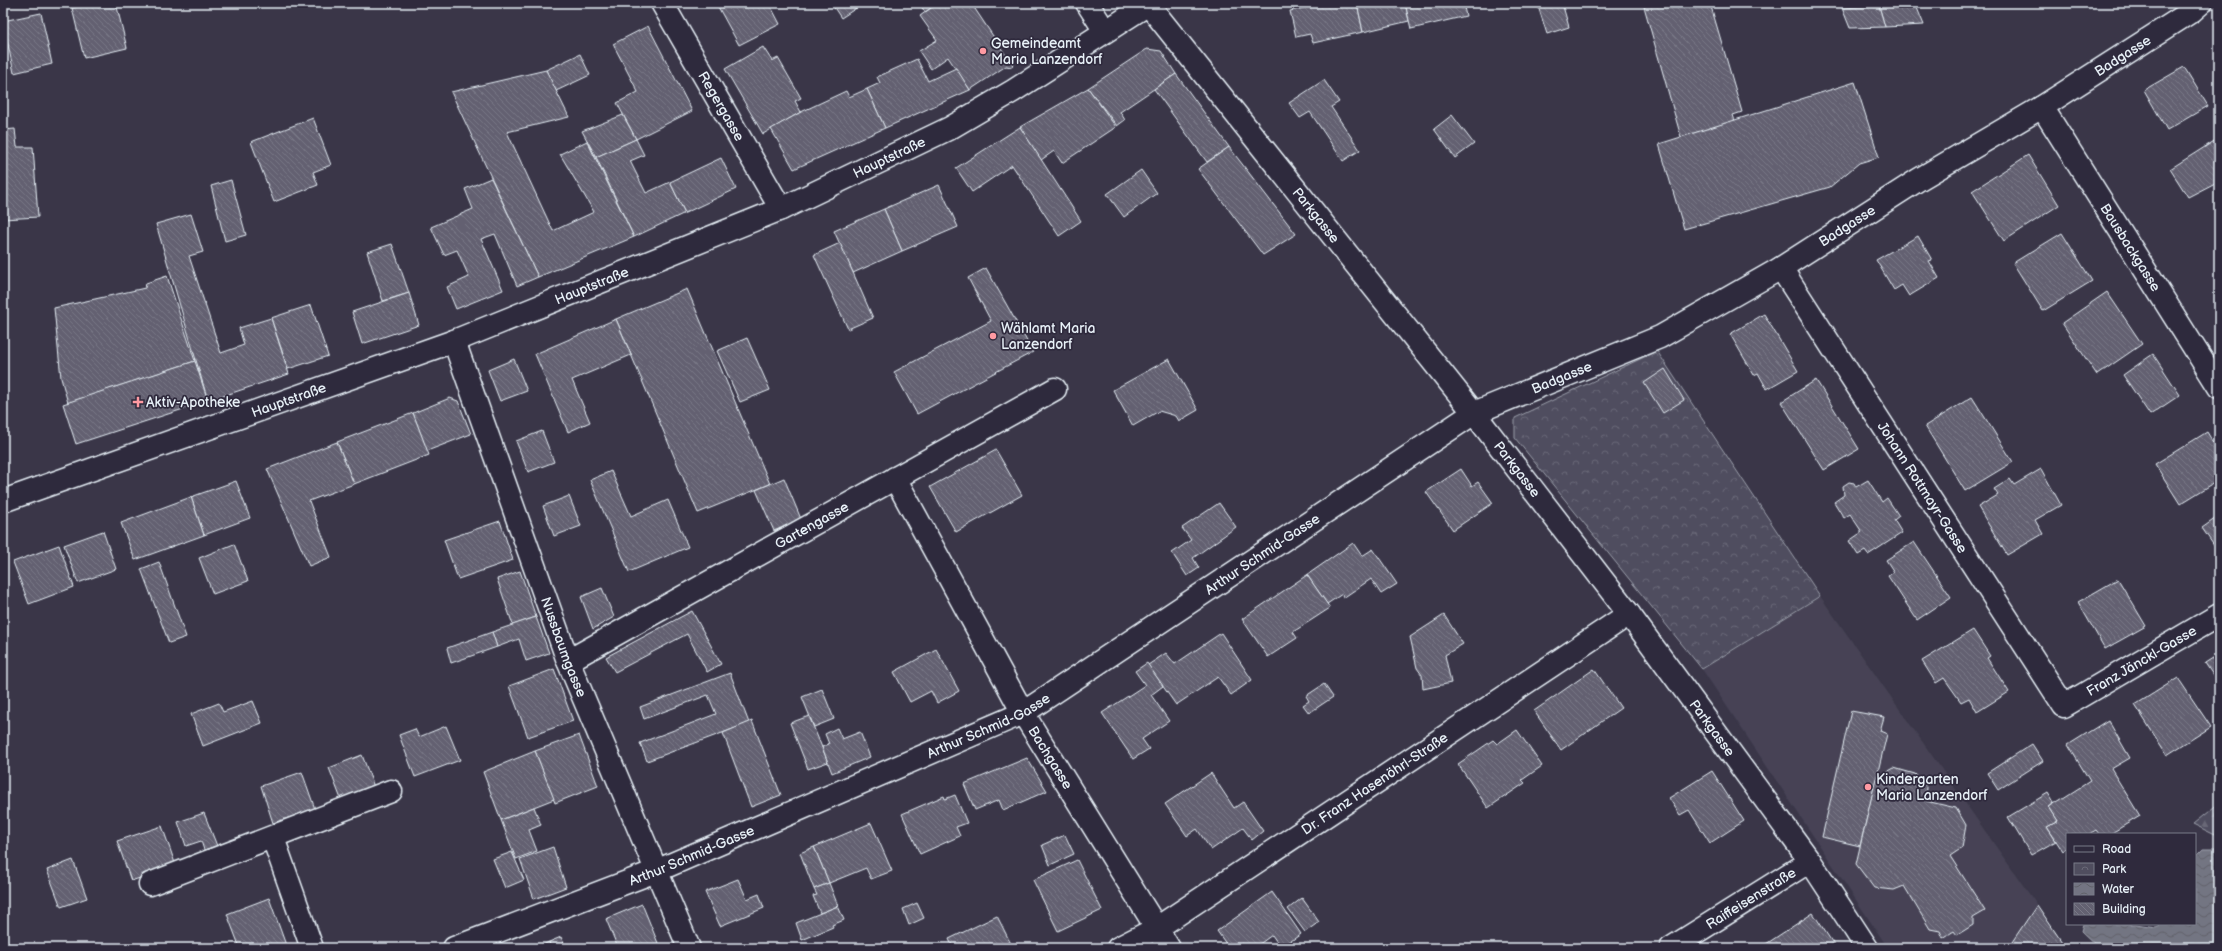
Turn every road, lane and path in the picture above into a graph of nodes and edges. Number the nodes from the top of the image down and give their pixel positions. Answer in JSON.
{"nodes":[{"id":1,"x":662,"y":3,"type":"edge"},
{"id":2,"x":1087,"y":3,"type":"edge"},
{"id":3,"x":2201,"y":3,"type":"edge"},
{"id":4,"x":1149,"y":4,"type":"edge"},
{"id":5,"x":1105,"y":31,"type":"junction"},
{"id":6,"x":2042,"y":108,"type":"junction"},
{"id":7,"x":781,"y":209,"type":"junction"},
{"id":8,"x":1782,"y":268,"type":"junction"},
{"id":9,"x":454,"y":341,"type":"junction"},
{"id":10,"x":2219,"y":387,"type":"edge"},
{"id":11,"x":1056,"y":389,"type":"dead end"},
{"id":12,"x":1474,"y":413,"type":"junction"},
{"id":13,"x":895,"y":478,"type":"junction"},
{"id":14,"x":3,"y":501,"type":"edge"},
{"id":15,"x":1629,"y":614,"type":"junction"},
{"id":16,"x":2219,"y":615,"type":"edge"},
{"id":17,"x":568,"y":661,"type":"junction"},
{"id":18,"x":2064,"y":706,"type":"joint"},
{"id":19,"x":1023,"y":713,"type":"junction"},
{"id":20,"x":391,"y":791,"type":"dead end"},
{"id":21,"x":273,"y":838,"type":"junction"},
{"id":22,"x":1810,"y":861,"type":"junction"},
{"id":23,"x":656,"y":871,"type":"junction"},
{"id":24,"x":150,"y":884,"type":"dead end"},
{"id":25,"x":1157,"y":928,"type":"junction"},
{"id":26,"x":312,"y":948,"type":"edge"},
{"id":27,"x":454,"y":948,"type":"edge"},
{"id":28,"x":688,"y":948,"type":"edge"},
{"id":29,"x":1118,"y":948,"type":"edge"},
{"id":30,"x":1169,"y":948,"type":"edge"},
{"id":31,"x":1671,"y":948,"type":"edge"},
{"id":32,"x":1867,"y":948,"type":"edge"}],
"edges":[{"from":1,"to":7,"type":"street","name":"Regergasse"},
{"from":2,"to":5,"type":"street"},
{"from":3,"to":6,"type":"street","name":"Badgasse"},
{"from":4,"to":5,"type":"street","name":"Hauptstraße"},
{"from":4,"to":12,"type":"street","name":"Parkgasse"},
{"from":5,"to":7,"type":"street","name":"Hauptstraße"},
{"from":6,"to":8,"type":"street","name":"Badgasse"},
{"from":6,"to":10,"type":"street","name":"Bausbackgasse"},
{"from":7,"to":9,"type":"street","name":"Hauptstraße"},
{"from":8,"to":12,"type":"street","name":"Badgasse"},
{"from":8,"to":18,"type":"street","name":"Johann Rottmayr-Gasse"},
{"from":9,"to":14,"type":"street","name":"Hauptstraße"},
{"from":9,"to":17,"type":"street","name":"Nussbaumgasse"},
{"from":11,"to":13,"type":"street","name":"Gartengasse"},
{"from":12,"to":15,"type":"street","name":"Parkgasse"},
{"from":12,"to":19,"type":"street","name":"Arthur Schmid-Gasse"},
{"from":13,"to":17,"type":"street","name":"Gartengasse"},
{"from":13,"to":19,"type":"street","name":"Bachgasse"},
{"from":15,"to":22,"type":"street","name":"Parkgasse"},
{"from":15,"to":25,"type":"street","name":"Dr. Franz Hasenöhrl-Straße"},
{"from":16,"to":18,"type":"street","name":"Franz Jänckl-Gasse"},
{"from":17,"to":23,"type":"street","name":"Nussbaumgasse"},
{"from":19,"to":23,"type":"street","name":"Arthur Schmid-Gasse"},
{"from":19,"to":25,"type":"street","name":"Bachgasse"},
{"from":20,"to":21,"type":"street"},
{"from":21,"to":24,"type":"street"},
{"from":21,"to":26,"type":"street"},
{"from":22,"to":31,"type":"street","name":"Raiffeisenstraße"},
{"from":22,"to":32,"type":"street","name":"Parkgasse"},
{"from":23,"to":27,"type":"street","name":"Arthur Schmid-Gasse"},
{"from":23,"to":28,"type":"street","name":"Nussbaumgasse"},
{"from":25,"to":29,"type":"street","name":"Dr. Franz Hasenöhrl-Straße"},
{"from":25,"to":30,"type":"street","name":"Bachgasse"}]}
